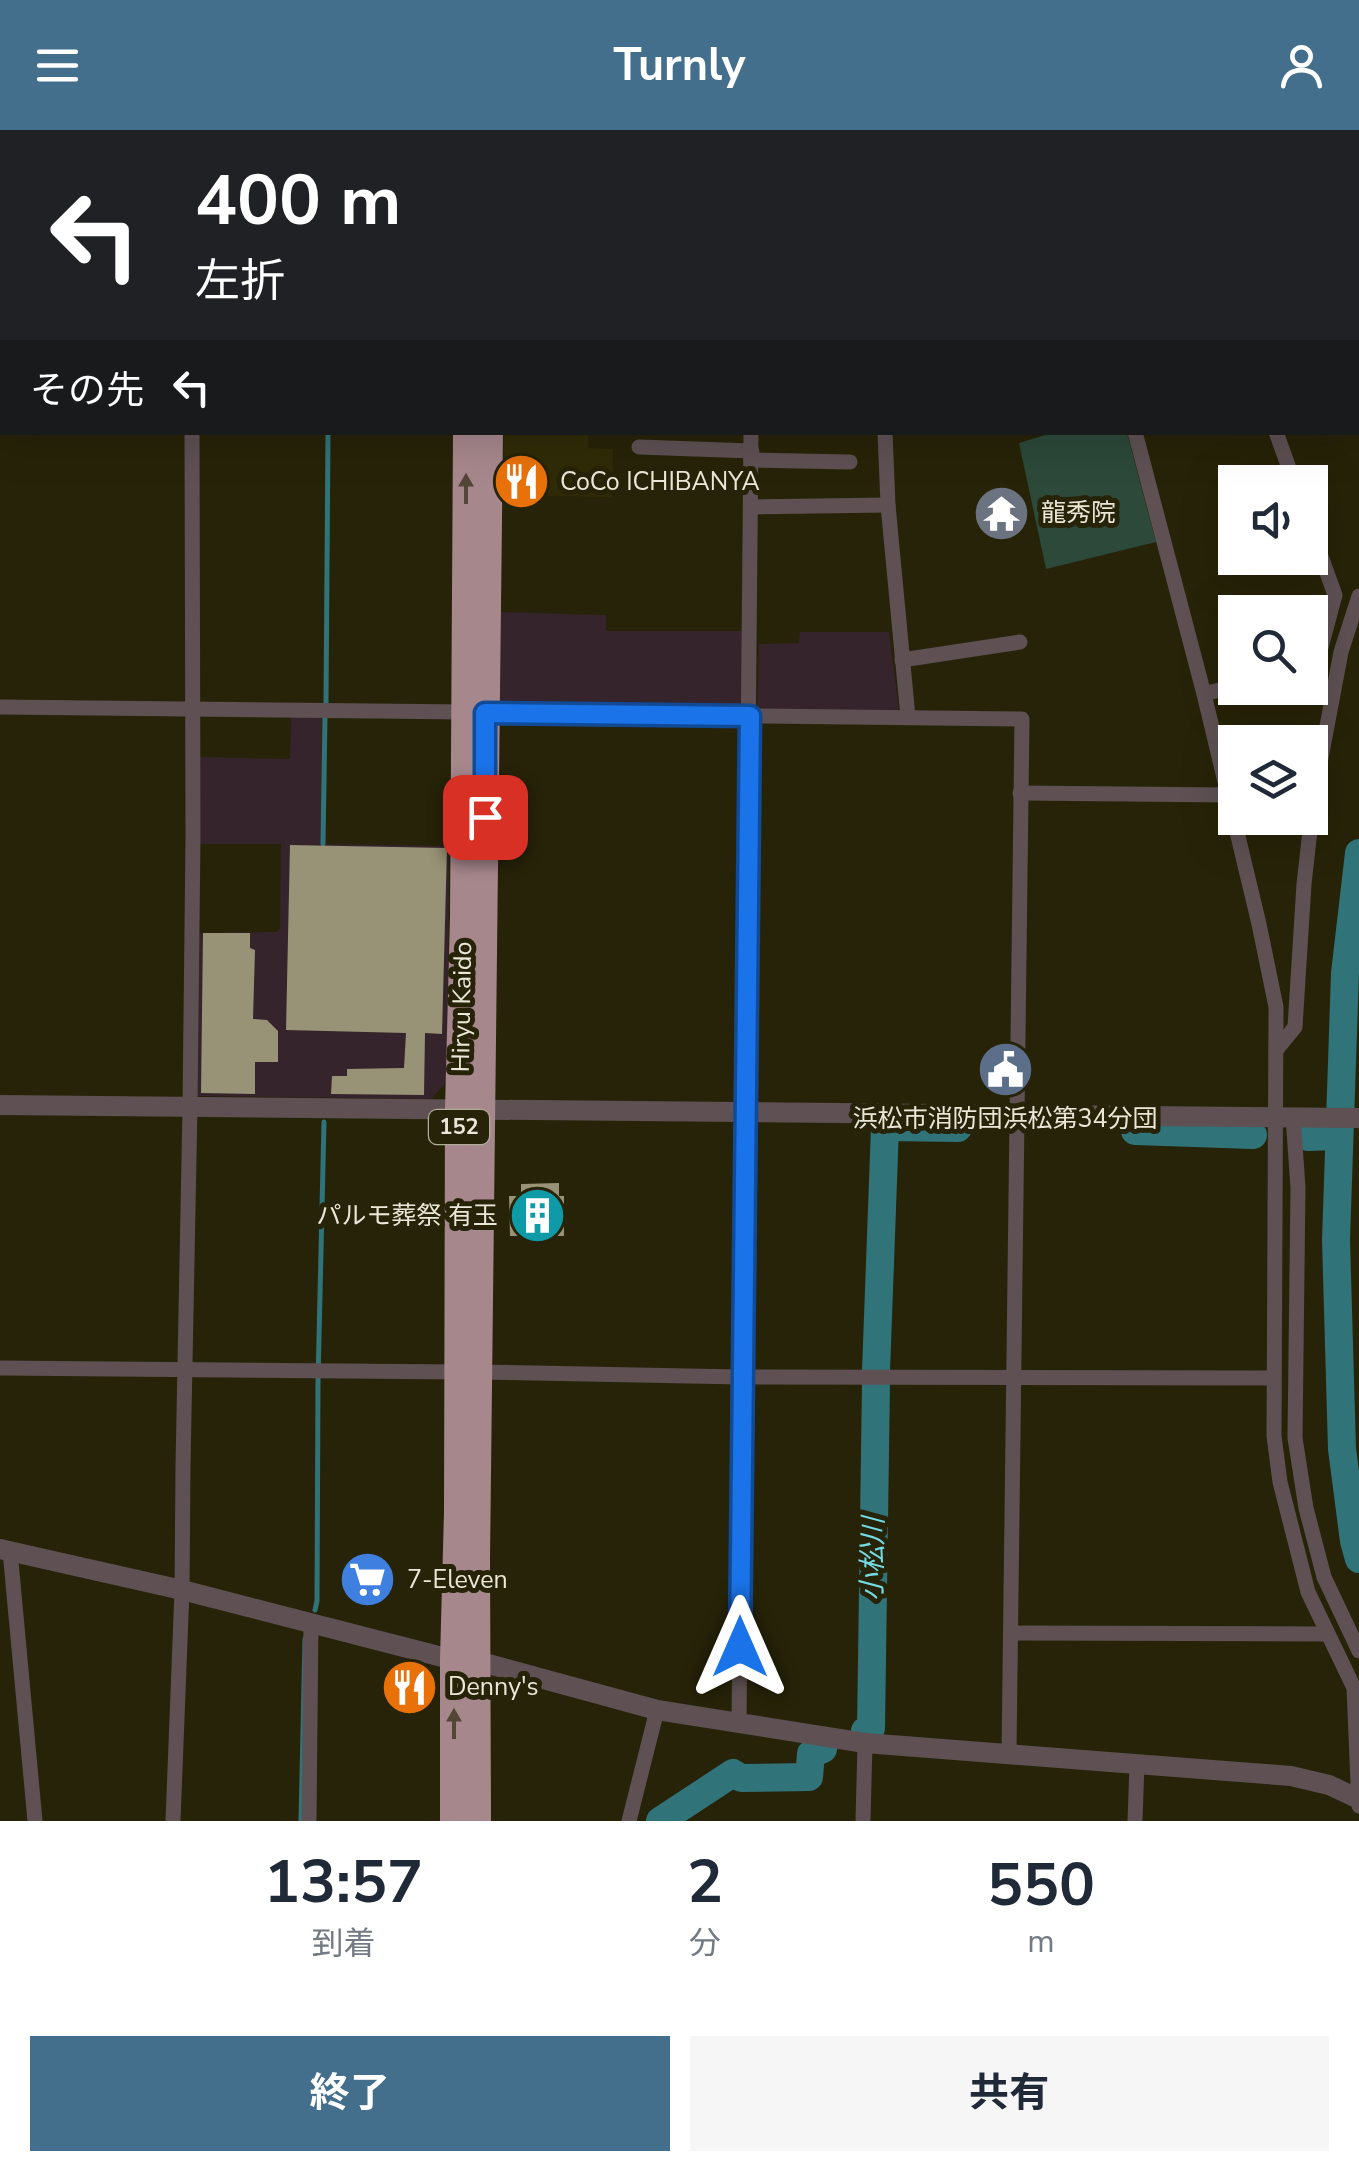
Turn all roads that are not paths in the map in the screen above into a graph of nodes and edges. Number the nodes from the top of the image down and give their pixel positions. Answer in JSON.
{"nodes":[{"id":1,"x":192,"y":435,"type":"edge"},
{"id":2,"x":467,"y":435,"type":"edge"},
{"id":3,"x":488,"y":435,"type":"edge"},
{"id":4,"x":752,"y":435,"type":"edge"},
{"id":5,"x":885,"y":435,"type":"edge"},
{"id":6,"x":1136,"y":435,"type":"edge"},
{"id":7,"x":1277,"y":435,"type":"edge"},
{"id":8,"x":638,"y":447,"type":"dead end"},
{"id":9,"x":751,"y":456,"type":"junction"},
{"id":10,"x":850,"y":462,"type":"dead end"},
{"id":11,"x":1288,"y":465,"type":"edge"},
{"id":12,"x":888,"y":505,"type":"junction"},
{"id":13,"x":751,"y":507,"type":"junction"},
{"id":14,"x":1327,"y":575,"type":"edge"},
{"id":15,"x":1359,"y":596,"type":"edge"},
{"id":16,"x":1328,"y":619,"type":"edge"},
{"id":17,"x":1020,"y":642,"type":"dead end"},
{"id":18,"x":902,"y":660,"type":"junction"},
{"id":19,"x":1218,"y":690,"type":"edge"},
{"id":20,"x":1204,"y":694,"type":"junction"},
{"id":21,"x":0,"y":707,"type":"edge"},
{"id":22,"x":192,"y":708,"type":"junction"},
{"id":23,"x":475,"y":712,"type":"junction"},
{"id":24,"x":750,"y":716,"type":"junction"},
{"id":25,"x":908,"y":717,"type":"junction"},
{"id":26,"x":1218,"y":750,"type":"edge"},
{"id":27,"x":1020,"y":793,"type":"junction"},
{"id":28,"x":1218,"y":794,"type":"edge"},
{"id":29,"x":1238,"y":835,"type":"edge"},
{"id":30,"x":1277,"y":1049,"type":"junction"},
{"id":31,"x":0,"y":1105,"type":"edge"},
{"id":32,"x":190,"y":1107,"type":"junction"},
{"id":33,"x":470,"y":1109,"type":"junction"},
{"id":34,"x":745,"y":1112,"type":"junction"},
{"id":35,"x":1017,"y":1114,"type":"junction"},
{"id":36,"x":1285,"y":1117,"type":"junction"},
{"id":37,"x":1359,"y":1118,"type":"edge"},
{"id":38,"x":0,"y":1368,"type":"edge"},
{"id":39,"x":184,"y":1370,"type":"junction"},
{"id":40,"x":470,"y":1372,"type":"junction"},
{"id":41,"x":742,"y":1377,"type":"junction"},
{"id":42,"x":1014,"y":1377,"type":"junction"},
{"id":43,"x":1274,"y":1378,"type":"junction"},
{"id":44,"x":5,"y":1550,"type":"edge"},
{"id":45,"x":182,"y":1590,"type":"junction"},
{"id":46,"x":311,"y":1623,"type":"junction"},
{"id":47,"x":1011,"y":1633,"type":"junction"},
{"id":48,"x":1326,"y":1634,"type":"junction"},
{"id":49,"x":1359,"y":1651,"type":"edge"},
{"id":50,"x":465,"y":1660,"type":"junction"},
{"id":51,"x":657,"y":1710,"type":"junction"},
{"id":52,"x":739,"y":1724,"type":"junction"},
{"id":53,"x":864,"y":1743,"type":"junction"},
{"id":54,"x":1009,"y":1753,"type":"junction"},
{"id":55,"x":1137,"y":1764,"type":"junction"},
{"id":56,"x":1359,"y":1801,"type":"edge"},
{"id":57,"x":36,"y":1821,"type":"edge"},
{"id":58,"x":174,"y":1821,"type":"edge"},
{"id":59,"x":309,"y":1821,"type":"edge"},
{"id":60,"x":454,"y":1821,"type":"edge"},
{"id":61,"x":477,"y":1821,"type":"edge"},
{"id":62,"x":630,"y":1821,"type":"edge"},
{"id":63,"x":863,"y":1821,"type":"edge"},
{"id":64,"x":1135,"y":1821,"type":"edge"}],
"edges":[{"from":1,"to":22,"type":"street"},
{"from":23,"to":2,"type":"highway","name":"Hiryu Kaido","number":"152","one_way":true},
{"from":3,"to":23,"type":"highway","name":"Hiryu Kaido","number":"152"},
{"from":4,"to":9,"type":"street"},
{"from":5,"to":12,"type":"street"},
{"from":6,"to":20,"type":"street"},
{"from":7,"to":11,"type":"street"},
{"from":8,"to":9,"type":"street"},
{"from":9,"to":10,"type":"street"},
{"from":9,"to":13,"type":"street"},
{"from":12,"to":13,"type":"street"},
{"from":12,"to":18,"type":"street"},
{"from":13,"to":24,"type":"street"},
{"from":14,"to":16,"type":"street"},
{"from":15,"to":30,"type":"street"},
{"from":17,"to":18,"type":"street"},
{"from":18,"to":25,"type":"street"},
{"from":19,"to":20,"type":"street"},
{"from":20,"to":26,"type":"street"},
{"from":21,"to":22,"type":"street"},
{"from":22,"to":23,"type":"street"},
{"from":22,"to":32,"type":"street"},
{"from":23,"to":24,"type":"street"},
{"from":23,"to":33,"type":"highway","name":"Hiryu Kaido","number":"152"},
{"from":24,"to":25,"type":"street"},
{"from":24,"to":34,"type":"street"},
{"from":25,"to":27,"type":"street"},
{"from":27,"to":28,"type":"street"},
{"from":27,"to":35,"type":"street"},
{"from":29,"to":30,"type":"street"},
{"from":30,"to":36,"type":"street"},
{"from":31,"to":32,"type":"street"},
{"from":32,"to":33,"type":"street"},
{"from":32,"to":39,"type":"street"},
{"from":33,"to":34,"type":"street"},
{"from":33,"to":40,"type":"highway","name":"Hiryu Kaido","number":"152"},
{"from":34,"to":35,"type":"street"},
{"from":34,"to":41,"type":"street"},
{"from":35,"to":36,"type":"street"},
{"from":35,"to":42,"type":"street"},
{"from":36,"to":37,"type":"street"},
{"from":36,"to":43,"type":"street"},
{"from":36,"to":49,"type":"street"},
{"from":38,"to":39,"type":"street"},
{"from":39,"to":40,"type":"street"},
{"from":39,"to":45,"type":"street"},
{"from":40,"to":41,"type":"street"},
{"from":40,"to":50,"type":"highway","name":"Hiryu Kaido","number":"152"},
{"from":41,"to":42,"type":"street"},
{"from":41,"to":52,"type":"street"},
{"from":42,"to":43,"type":"street"},
{"from":42,"to":47,"type":"street"},
{"from":43,"to":48,"type":"street"},
{"from":44,"to":45,"type":"street"},
{"from":44,"to":57,"type":"street"},
{"from":45,"to":46,"type":"street"},
{"from":45,"to":58,"type":"street"},
{"from":46,"to":50,"type":"street"},
{"from":46,"to":59,"type":"street"},
{"from":47,"to":48,"type":"street"},
{"from":47,"to":54,"type":"street"},
{"from":48,"to":56,"type":"street"},
{"from":50,"to":51,"type":"street"},
{"from":60,"to":50,"type":"highway","name":"Hiryu Kaido","number":"152","one_way":true},
{"from":50,"to":61,"type":"highway","name":"Hiryu Kaido","number":"152"},
{"from":51,"to":52,"type":"street"},
{"from":51,"to":62,"type":"street"},
{"from":52,"to":53,"type":"street"},
{"from":53,"to":54,"type":"street"},
{"from":53,"to":63,"type":"street"},
{"from":54,"to":55,"type":"street"},
{"from":55,"to":56,"type":"street"},
{"from":55,"to":64,"type":"street"}]}
